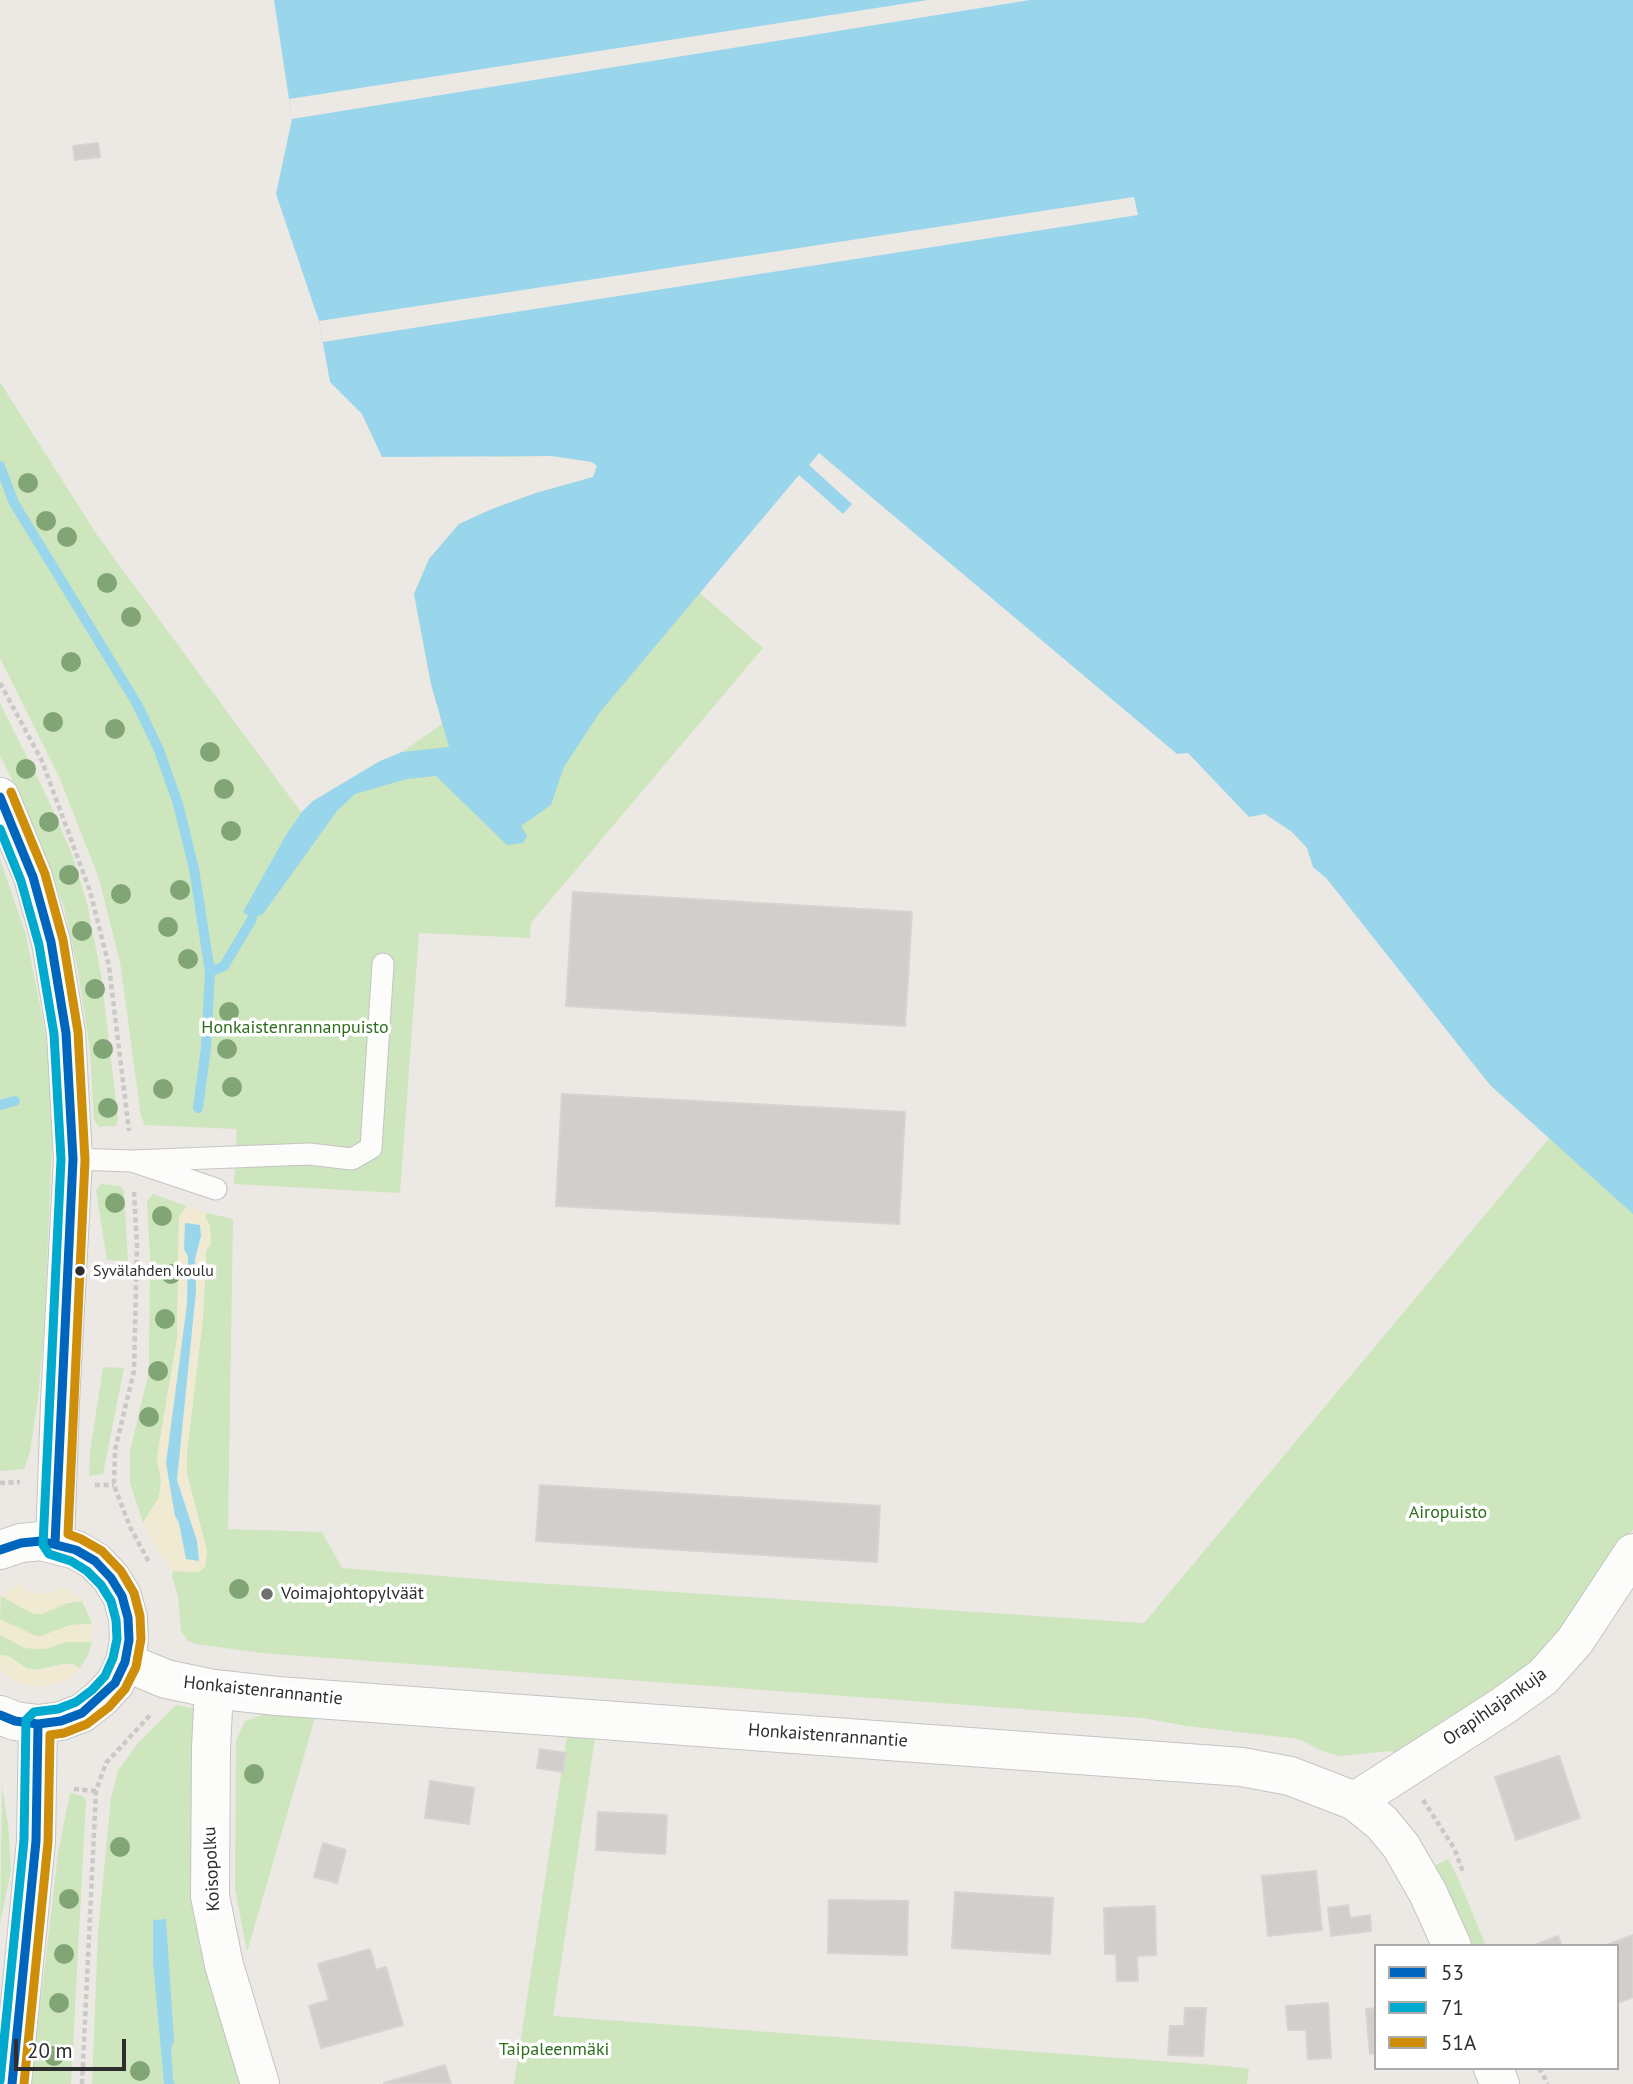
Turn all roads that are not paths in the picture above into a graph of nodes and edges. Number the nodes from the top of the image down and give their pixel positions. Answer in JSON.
{"nodes":[{"id":1,"x":0,"y":797,"type":"edge"},
{"id":2,"x":383,"y":964,"type":"dead end"},
{"id":3,"x":74,"y":1159,"type":"junction"},
{"id":4,"x":132,"y":1161,"type":"junction"},
{"id":5,"x":216,"y":1189,"type":"dead end"},
{"id":6,"x":55,"y":1543,"type":"junction"},
{"id":7,"x":0,"y":1550,"type":"edge"},
{"id":8,"x":1633,"y":1553,"type":"edge"},
{"id":9,"x":125,"y":1662,"type":"junction"},
{"id":10,"x":214,"y":1689,"type":"junction"},
{"id":11,"x":0,"y":1715,"type":"edge"},
{"id":12,"x":38,"y":1724,"type":"junction"},
{"id":13,"x":1355,"y":1801,"type":"junction"},
{"id":14,"x":1451,"y":1944,"type":"edge"},
{"id":15,"x":12,"y":2084,"type":"edge"},
{"id":16,"x":260,"y":2084,"type":"edge"}],
"edges":[{"from":1,"to":3,"type":"street"},
{"from":2,"to":4,"type":"lane"},
{"from":3,"to":4,"type":"lane"},
{"from":3,"to":6,"type":"street"},
{"from":4,"to":5,"type":"lane"},
{"from":6,"to":7,"type":"street"},
{"from":6,"to":9,"type":"street"},
{"from":8,"to":13,"type":"street","name":"Orapihlajankuja"},
{"from":9,"to":10,"type":"street","name":"Honkaistenrannantie"},
{"from":9,"to":12,"type":"street"},
{"from":10,"to":13,"type":"street","name":"Honkaistenrannantie"},
{"from":10,"to":16,"type":"street","name":"Koisopolku"},
{"from":11,"to":12,"type":"street"},
{"from":12,"to":15,"type":"street"},
{"from":13,"to":14,"type":"street","name":"Honkaistenrannantie"}]}
